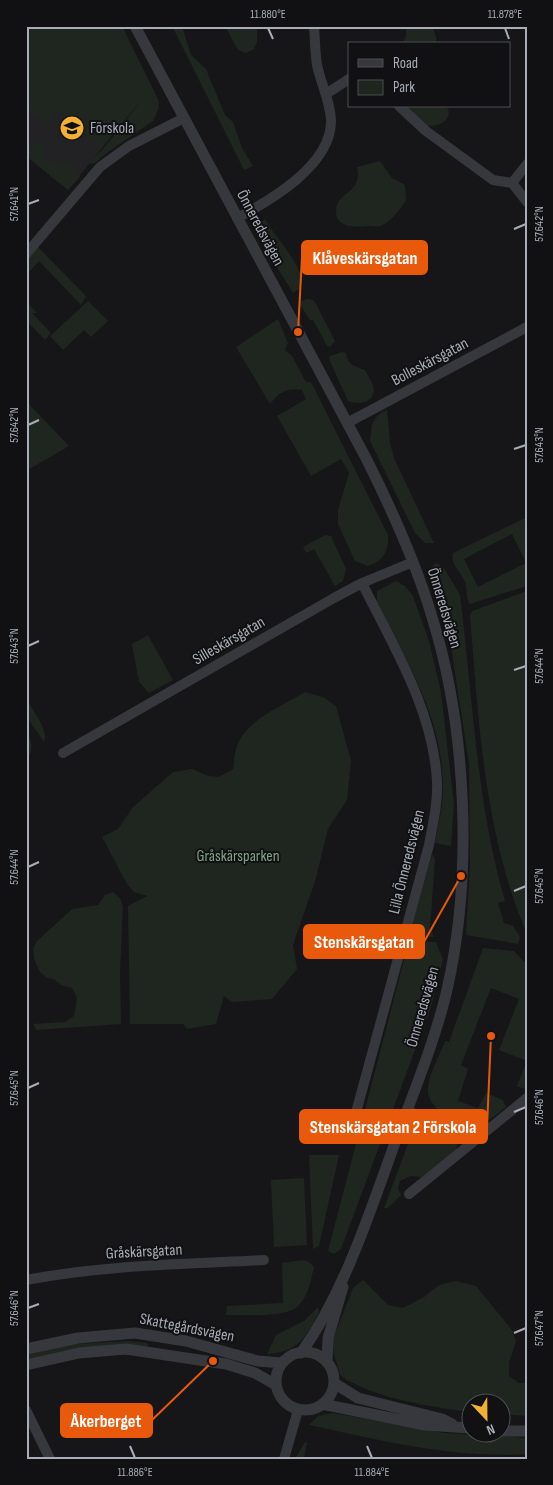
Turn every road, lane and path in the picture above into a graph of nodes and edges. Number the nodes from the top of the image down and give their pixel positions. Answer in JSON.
{"nodes":[{"id":1,"x":135,"y":26,"type":"edge"},
{"id":2,"x":314,"y":26,"type":"edge"},
{"id":3,"x":348,"y":80,"type":"edge"},
{"id":4,"x":326,"y":94,"type":"junction"},
{"id":5,"x":401,"y":108,"type":"edge"},
{"id":6,"x":184,"y":118,"type":"junction"},
{"id":7,"x":527,"y":164,"type":"edge"},
{"id":8,"x":512,"y":183,"type":"junction"},
{"id":9,"x":527,"y":202,"type":"edge"},
{"id":10,"x":237,"y":218,"type":"junction"},
{"id":11,"x":26,"y":254,"type":"edge"},
{"id":12,"x":527,"y":328,"type":"edge"},
{"id":13,"x":347,"y":423,"type":"junction"},
{"id":14,"x":413,"y":562,"type":"junction"},
{"id":15,"x":362,"y":583,"type":"junction"},
{"id":16,"x":63,"y":752,"type":"dead end"},
{"id":17,"x":527,"y":1098,"type":"edge"},
{"id":18,"x":407,"y":1111,"type":"junction"},
{"id":19,"x":352,"y":1127,"type":"dead end"},
{"id":20,"x":477,"y":1138,"type":"junction"},
{"id":21,"x":409,"y":1194,"type":"dead end"},
{"id":22,"x":355,"y":1249,"type":"junction"},
{"id":23,"x":264,"y":1260,"type":"dead end"},
{"id":24,"x":26,"y":1280,"type":"edge"},
{"id":25,"x":26,"y":1349,"type":"edge"},
{"id":26,"x":301,"y":1352,"type":"junction"},
{"id":27,"x":327,"y":1362,"type":"junction"},
{"id":28,"x":282,"y":1363,"type":"junction"},
{"id":29,"x":26,"y":1365,"type":"edge"},
{"id":30,"x":334,"y":1383,"type":"junction"},
{"id":31,"x":276,"y":1384,"type":"junction"},
{"id":32,"x":322,"y":1404,"type":"junction"},
{"id":33,"x":26,"y":1410,"type":"edge"},
{"id":34,"x":298,"y":1410,"type":"junction"},
{"id":35,"x":456,"y":1426,"type":"junction"},
{"id":36,"x":460,"y":1427,"type":"edge"},
{"id":37,"x":510,"y":1431,"type":"edge"},
{"id":38,"x":527,"y":1431,"type":"edge"},
{"id":39,"x":50,"y":1459,"type":"edge"},
{"id":40,"x":284,"y":1459,"type":"edge"}],
"edges":[{"from":1,"to":6,"type":"street","name":"Önneredsvägen"},
{"from":2,"to":4,"type":"street"},
{"from":3,"to":4,"type":"street"},
{"from":4,"to":10,"type":"street"},
{"from":5,"to":8,"type":"street"},
{"from":6,"to":10,"type":"street","name":"Önneredsvägen"},
{"from":6,"to":11,"type":"street"},
{"from":7,"to":8,"type":"street"},
{"from":8,"to":9,"type":"street"},
{"from":10,"to":13,"type":"street","name":"Önneredsvägen"},
{"from":12,"to":13,"type":"street","name":"Bolleskärsgatan"},
{"from":13,"to":14,"type":"street","name":"Önneredsvägen"},
{"from":14,"to":15,"type":"street","name":"Silleskärsgatan"},
{"from":14,"to":18,"type":"street","name":"Önneredsvägen"},
{"from":15,"to":16,"type":"street","name":"Silleskärsgatan"},
{"from":15,"to":19,"type":"street","name":"Lilla Önneredsvägen"},
{"from":17,"to":20,"type":"street"},
{"from":18,"to":20,"type":"street"},
{"from":18,"to":22,"type":"street","name":"Önneredsvägen"},
{"from":20,"to":21,"type":"street"},
{"from":22,"to":26,"type":"street","name":"Önneredsvägen"},
{"from":22,"to":27,"type":"street","name":"Önneredsvägen"},
{"from":23,"to":24,"type":"street","name":"Gråskärsgatan"},
{"from":25,"to":28,"type":"street","name":"Skattegårdsvägen"},
{"from":26,"to":27,"type":"street"},
{"from":26,"to":28,"type":"street"},
{"from":27,"to":30,"type":"street"},
{"from":28,"to":31,"type":"street"},
{"from":29,"to":31,"type":"street","name":"Skattegårdsvägen"},
{"from":30,"to":32,"type":"street"},
{"from":30,"to":35,"type":"street"},
{"from":31,"to":34,"type":"street"},
{"from":32,"to":34,"type":"street"},
{"from":32,"to":35,"type":"street"},
{"from":33,"to":39,"type":"street"},
{"from":34,"to":40,"type":"street"},
{"from":35,"to":36,"type":"street"},
{"from":37,"to":38,"type":"street"}]}
